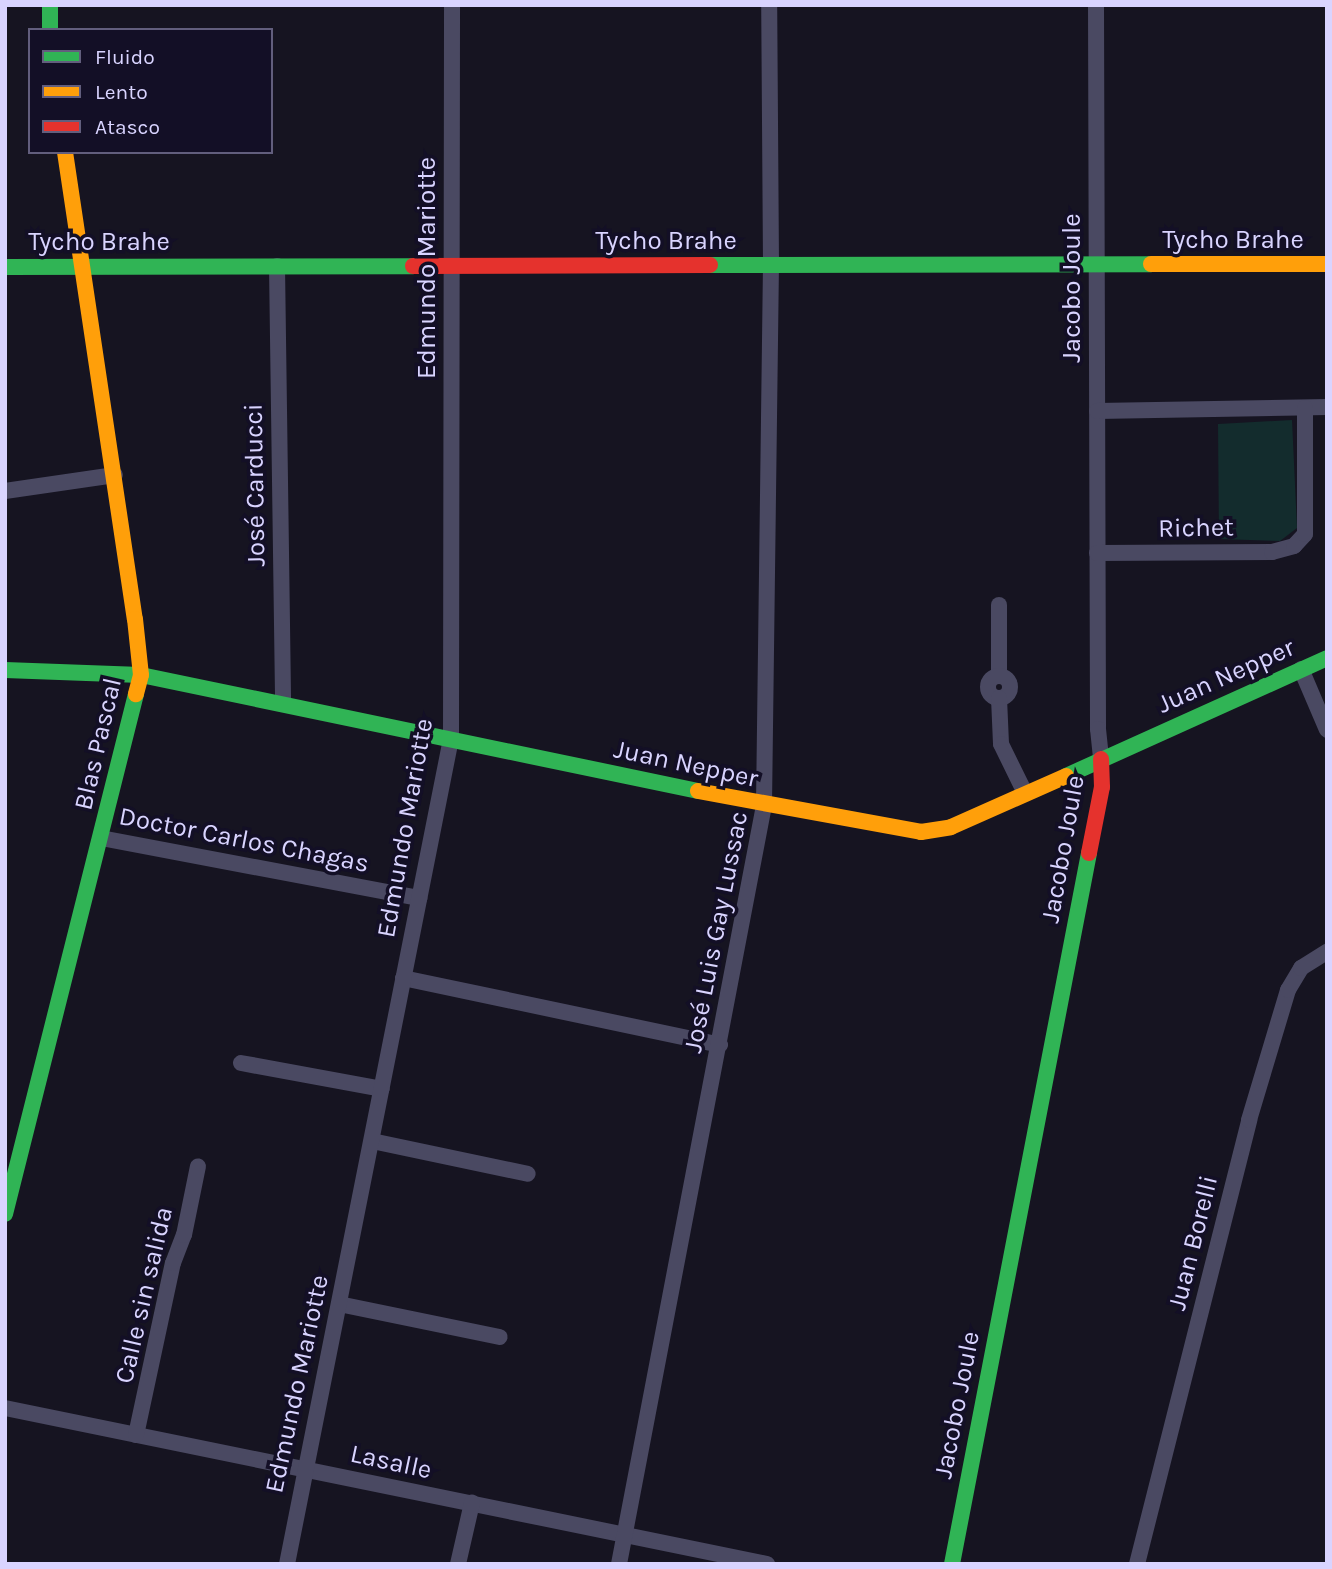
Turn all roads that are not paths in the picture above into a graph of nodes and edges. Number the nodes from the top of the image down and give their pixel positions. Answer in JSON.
{"nodes":[{"id":1,"x":50,"y":5,"type":"edge"},
{"id":2,"x":452,"y":5,"type":"edge"},
{"id":3,"x":769,"y":5,"type":"edge"},
{"id":4,"x":1096,"y":5,"type":"edge"},
{"id":5,"x":50,"y":28,"type":"edge"},
{"id":6,"x":65,"y":154,"type":"edge"},
{"id":7,"x":1097,"y":264,"type":"junction"},
{"id":8,"x":1327,"y":264,"type":"edge"},
{"id":9,"x":771,"y":265,"type":"junction"},
{"id":10,"x":276,"y":266,"type":"junction"},
{"id":11,"x":5,"y":267,"type":"edge"},
{"id":12,"x":85,"y":267,"type":"junction"},
{"id":13,"x":452,"y":267,"type":"junction"},
{"id":14,"x":1327,"y":407,"type":"edge"},
{"id":15,"x":1306,"y":408,"type":"junction"},
{"id":16,"x":1097,"y":411,"type":"junction"},
{"id":17,"x":115,"y":475,"type":"junction"},
{"id":18,"x":5,"y":491,"type":"edge"},
{"id":19,"x":1097,"y":553,"type":"junction"},
{"id":20,"x":999,"y":605,"type":"dead end"},
{"id":21,"x":1327,"y":658,"type":"edge"},
{"id":22,"x":1301,"y":669,"type":"junction"},
{"id":23,"x":5,"y":670,"type":"edge"},
{"id":24,"x":141,"y":675,"type":"junction"},
{"id":25,"x":283,"y":704,"type":"junction"},
{"id":26,"x":1327,"y":730,"type":"edge"},
{"id":27,"x":451,"y":739,"type":"junction"},
{"id":28,"x":1101,"y":759,"type":"junction"},
{"id":29,"x":1025,"y":793,"type":"junction"},
{"id":30,"x":764,"y":805,"type":"junction"},
{"id":31,"x":101,"y":838,"type":"junction"},
{"id":32,"x":419,"y":898,"type":"junction"},
{"id":33,"x":1327,"y":952,"type":"edge"},
{"id":34,"x":404,"y":978,"type":"junction"},
{"id":35,"x":720,"y":1045,"type":"junction"},
{"id":36,"x":241,"y":1063,"type":"dead end"},
{"id":37,"x":382,"y":1089,"type":"junction"},
{"id":38,"x":372,"y":1141,"type":"junction"},
{"id":39,"x":198,"y":1166,"type":"dead end"},
{"id":40,"x":528,"y":1174,"type":"dead end"},
{"id":41,"x":5,"y":1214,"type":"edge"},
{"id":42,"x":339,"y":1304,"type":"junction"},
{"id":43,"x":500,"y":1337,"type":"dead end"},
{"id":44,"x":5,"y":1408,"type":"edge"},
{"id":45,"x":136,"y":1435,"type":"junction"},
{"id":46,"x":304,"y":1469,"type":"junction"},
{"id":47,"x":472,"y":1503,"type":"junction"},
{"id":48,"x":624,"y":1535,"type":"junction"},
{"id":49,"x":287,"y":1564,"type":"edge"},
{"id":50,"x":458,"y":1564,"type":"edge"},
{"id":51,"x":619,"y":1564,"type":"edge"},
{"id":52,"x":766,"y":1564,"type":"edge"},
{"id":53,"x":951,"y":1564,"type":"edge"},
{"id":54,"x":1136,"y":1564,"type":"edge"}],
"edges":[{"from":1,"to":5,"type":"main road"},
{"from":2,"to":13,"type":"street","name":"Edmundo Mariotte"},
{"from":3,"to":9,"type":"street","name":"José Luis Gay Lussac"},
{"from":4,"to":7,"type":"street","name":"Jacobo Joule"},
{"from":6,"to":12,"type":"main road","name":"Blas Pascal"},
{"from":7,"to":8,"type":"main road","name":"Tycho Brahe"},
{"from":7,"to":9,"type":"main road","name":"Tycho Brahe"},
{"from":7,"to":16,"type":"street","name":"Jacobo Joule"},
{"from":9,"to":13,"type":"main road","name":"Tycho Brahe"},
{"from":9,"to":30,"type":"street","name":"José Luis Gay Lussac"},
{"from":10,"to":12,"type":"main road","name":"Tycho Brahe"},
{"from":10,"to":13,"type":"main road","name":"Tycho Brahe"},
{"from":10,"to":25,"type":"street","name":"José Carducci"},
{"from":11,"to":12,"type":"main road","name":"Tycho Brahe"},
{"from":12,"to":17,"type":"main road","name":"Blas Pascal"},
{"from":13,"to":27,"type":"street","name":"Edmundo Mariotte"},
{"from":14,"to":15,"type":"street"},
{"from":15,"to":16,"type":"street"},
{"from":15,"to":19,"type":"street","name":"Richet"},
{"from":16,"to":19,"type":"street","name":"Jacobo Joule"},
{"from":17,"to":18,"type":"street"},
{"from":17,"to":24,"type":"main road","name":"Blas Pascal"},
{"from":19,"to":28,"type":"street","name":"Jacobo Joule"},
{"from":20,"to":29,"type":"street"},
{"from":21,"to":22,"type":"main road","name":"Juan Nepper"},
{"from":22,"to":26,"type":"street"},
{"from":22,"to":28,"type":"main road","name":"Juan Nepper"},
{"from":23,"to":24,"type":"main road","name":"Juan Nepper"},
{"from":24,"to":25,"type":"main road","name":"Juan Nepper"},
{"from":24,"to":31,"type":"main road","name":"Blas Pascal"},
{"from":25,"to":27,"type":"main road","name":"Juan Nepper"},
{"from":27,"to":30,"type":"main road","name":"Juan Nepper"},
{"from":27,"to":32,"type":"street","name":"Edmundo Mariotte"},
{"from":28,"to":29,"type":"main road","name":"Juan Nepper"},
{"from":28,"to":53,"type":"main road","name":"Jacobo Joule"},
{"from":29,"to":30,"type":"main road","name":"Juan Nepper"},
{"from":30,"to":35,"type":"street","name":"José Luis Gay Lussac"},
{"from":31,"to":32,"type":"street","name":"Doctor Carlos Chagas"},
{"from":31,"to":41,"type":"main road","name":"Blas Pascal"},
{"from":32,"to":34,"type":"street","name":"Edmundo Mariotte"},
{"from":33,"to":54,"type":"street","name":"Juan Borelli"},
{"from":34,"to":35,"type":"street"},
{"from":34,"to":37,"type":"street","name":"Edmundo Mariotte"},
{"from":35,"to":48,"type":"street","name":"José Luis Gay Lussac"},
{"from":36,"to":37,"type":"street"},
{"from":37,"to":38,"type":"street","name":"Edmundo Mariotte"},
{"from":38,"to":40,"type":"street"},
{"from":38,"to":42,"type":"street","name":"Edmundo Mariotte"},
{"from":39,"to":45,"type":"street","name":"Calle sin salida"},
{"from":42,"to":43,"type":"street"},
{"from":42,"to":46,"type":"street","name":"Edmundo Mariotte"},
{"from":44,"to":45,"type":"street","name":"Lasalle"},
{"from":45,"to":46,"type":"street","name":"Lasalle"},
{"from":46,"to":47,"type":"street","name":"Lasalle"},
{"from":46,"to":49,"type":"street","name":"Edmundo Mariotte"},
{"from":47,"to":48,"type":"street","name":"Lasalle"},
{"from":47,"to":50,"type":"street"},
{"from":48,"to":51,"type":"street","name":"José Luis Gay Lussac"},
{"from":48,"to":52,"type":"street","name":"Lasalle"}]}
